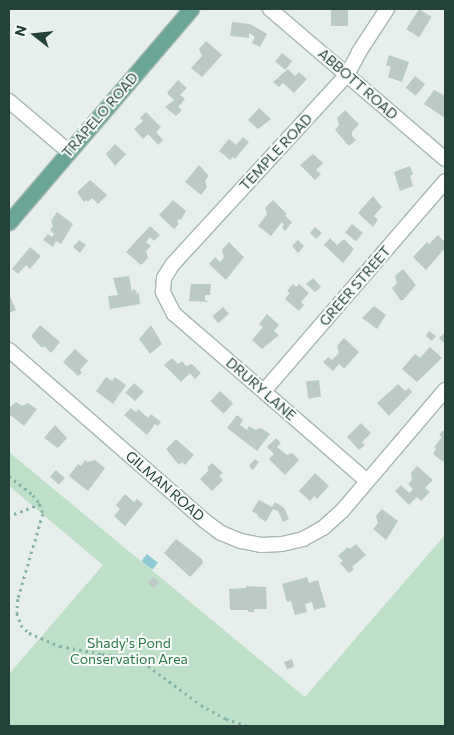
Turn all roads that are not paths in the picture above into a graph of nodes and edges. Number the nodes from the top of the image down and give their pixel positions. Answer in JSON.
{"nodes":[{"id":1,"x":191,"y":9,"type":"edge"},
{"id":2,"x":270,"y":9,"type":"edge"},
{"id":3,"x":387,"y":9,"type":"edge"},
{"id":4,"x":347,"y":75,"type":"junction"},
{"id":5,"x":9,"y":101,"type":"edge"},
{"id":6,"x":68,"y":151,"type":"junction"},
{"id":7,"x":445,"y":159,"type":"edge"},
{"id":8,"x":445,"y":181,"type":"edge"},
{"id":9,"x":9,"y":222,"type":"edge"},
{"id":10,"x":163,"y":292,"type":"joint"},
{"id":11,"x":9,"y":350,"type":"edge"},
{"id":12,"x":264,"y":390,"type":"junction"},
{"id":13,"x":445,"y":390,"type":"edge"},
{"id":14,"x":367,"y":481,"type":"junction"}],
"edges":[{"from":1,"to":6,"type":"main road","name":"TRAPELO ROAD"},
{"from":2,"to":4,"type":"street","name":"ABBOTT ROAD"},
{"from":3,"to":4,"type":"street","name":"TEMPLE ROAD"},
{"from":4,"to":7,"type":"street","name":"ABBOTT ROAD"},
{"from":4,"to":10,"type":"street","name":"TEMPLE ROAD"},
{"from":5,"to":6,"type":"street"},
{"from":6,"to":9,"type":"main road","name":"TRAPELO ROAD"},
{"from":8,"to":12,"type":"street","name":"GREER STREET"},
{"from":10,"to":12,"type":"street","name":"DRURY LANE"},
{"from":11,"to":14,"type":"street","name":"GILMAN ROAD"},
{"from":12,"to":14,"type":"street","name":"DRURY LANE"},
{"from":13,"to":14,"type":"street","name":"GILMAN ROAD"}]}
